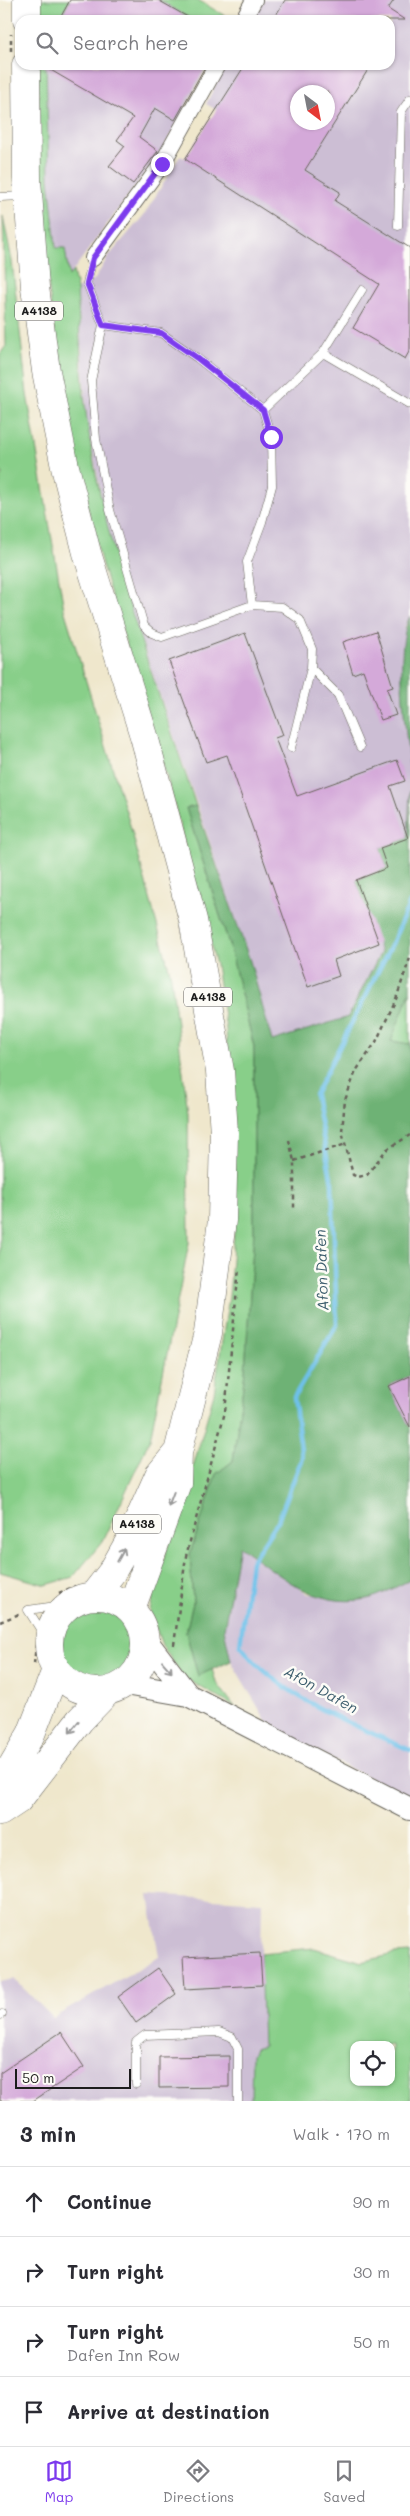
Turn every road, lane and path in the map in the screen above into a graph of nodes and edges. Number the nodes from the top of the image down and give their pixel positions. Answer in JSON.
{"nodes":[{"id":1,"x":27,"y":0,"type":"edge"},
{"id":2,"x":254,"y":0,"type":"edge"},
{"id":3,"x":22,"y":15,"type":"edge"},
{"id":4,"x":246,"y":15,"type":"edge"},
{"id":5,"x":19,"y":70,"type":"edge"},
{"id":6,"x":214,"y":70,"type":"edge"},
{"id":7,"x":410,"y":99,"type":"edge"},
{"id":8,"x":28,"y":195,"type":"junction"},
{"id":9,"x":0,"y":197,"type":"edge"},
{"id":10,"x":398,"y":226,"type":"dead end"},
{"id":11,"x":93,"y":258,"type":"joint"},
{"id":12,"x":362,"y":290,"type":"dead end"},
{"id":13,"x":103,"y":325,"type":"junction"},
{"id":14,"x":323,"y":353,"type":"junction"},
{"id":15,"x":410,"y":404,"type":"edge"},
{"id":16,"x":263,"y":410,"type":"junction"},
{"id":17,"x":252,"y":606,"type":"junction"},
{"id":18,"x":311,"y":668,"type":"junction"},
{"id":19,"x":360,"y":747,"type":"dead end"},
{"id":20,"x":291,"y":748,"type":"dead end"},
{"id":21,"x":410,"y":958,"type":"edge"},
{"id":22,"x":410,"y":1135,"type":"edge"},
{"id":23,"x":290,"y":1140,"type":"dead end"},
{"id":24,"x":346,"y":1144,"type":"junction"},
{"id":25,"x":294,"y":1161,"type":"junction"},
{"id":26,"x":294,"y":1209,"type":"dead end"},
{"id":27,"x":240,"y":1260,"type":"dead end"},
{"id":28,"x":178,"y":1452,"type":"junction"},
{"id":29,"x":73,"y":1597,"type":"junction"},
{"id":30,"x":131,"y":1609,"type":"junction"},
{"id":31,"x":28,"y":1610,"type":"junction"},
{"id":32,"x":0,"y":1622,"type":"edge"},
{"id":33,"x":43,"y":1635,"type":"junction"},
{"id":34,"x":146,"y":1640,"type":"junction"},
{"id":35,"x":44,"y":1671,"type":"junction"},
{"id":36,"x":174,"y":1676,"type":"junction"},
{"id":37,"x":116,"y":1688,"type":"junction"},
{"id":38,"x":188,"y":1695,"type":"junction"},
{"id":39,"x":0,"y":1787,"type":"edge"},
{"id":40,"x":410,"y":1810,"type":"edge"},
{"id":41,"x":0,"y":1812,"type":"edge"},
{"id":42,"x":136,"y":2084,"type":"dead end"},
{"id":43,"x":238,"y":2101,"type":"edge"}],
"edges":[{"from":1,"to":3,"type":"highway"},
{"from":2,"to":4,"type":"street"},
{"from":5,"to":8,"type":"highway","number":"A4138"},
{"from":6,"to":11,"type":"street"},
{"from":7,"to":10,"type":"lane"},
{"from":8,"to":9,"type":"lane"},
{"from":8,"to":28,"type":"highway","number":"A4138"},
{"from":11,"to":13,"type":"lane"},
{"from":12,"to":14,"type":"lane"},
{"from":13,"to":16,"type":"lane"},
{"from":13,"to":17,"type":"lane"},
{"from":14,"to":15,"type":"lane"},
{"from":14,"to":16,"type":"lane"},
{"from":16,"to":17,"type":"lane"},
{"from":17,"to":18,"type":"lane"},
{"from":18,"to":19,"type":"lane"},
{"from":18,"to":20,"type":"lane"},
{"from":21,"to":24,"type":"path"},
{"from":22,"to":24,"type":"path"},
{"from":23,"to":25,"type":"path"},
{"from":24,"to":25,"type":"path"},
{"from":25,"to":26,"type":"path"},
{"from":27,"to":36,"type":"path"},
{"from":29,"to":28,"type":"highway","number":"A4138","one_way":true},
{"from":28,"to":30,"type":"highway","number":"A4138","one_way":true},
{"from":29,"to":29,"type":"path"},
{"from":29,"to":30,"type":"highway"},
{"from":29,"to":31,"type":"lane"},
{"from":29,"to":33,"type":"highway"},
{"from":30,"to":34,"type":"highway"},
{"from":31,"to":32,"type":"path"},
{"from":31,"to":33,"type":"lane"},
{"from":33,"to":35,"type":"path"},
{"from":33,"to":35,"type":"highway"},
{"from":34,"to":36,"type":"main road","one_way":true},
{"from":34,"to":37,"type":"highway"},
{"from":35,"to":37,"type":"highway"},
{"from":35,"to":39,"type":"highway"},
{"from":36,"to":38,"type":"main road"},
{"from":37,"to":38,"type":"main road"},
{"from":37,"to":41,"type":"highway","one_way":true},
{"from":38,"to":40,"type":"main road"},
{"from":42,"to":43,"type":"lane"}]}
